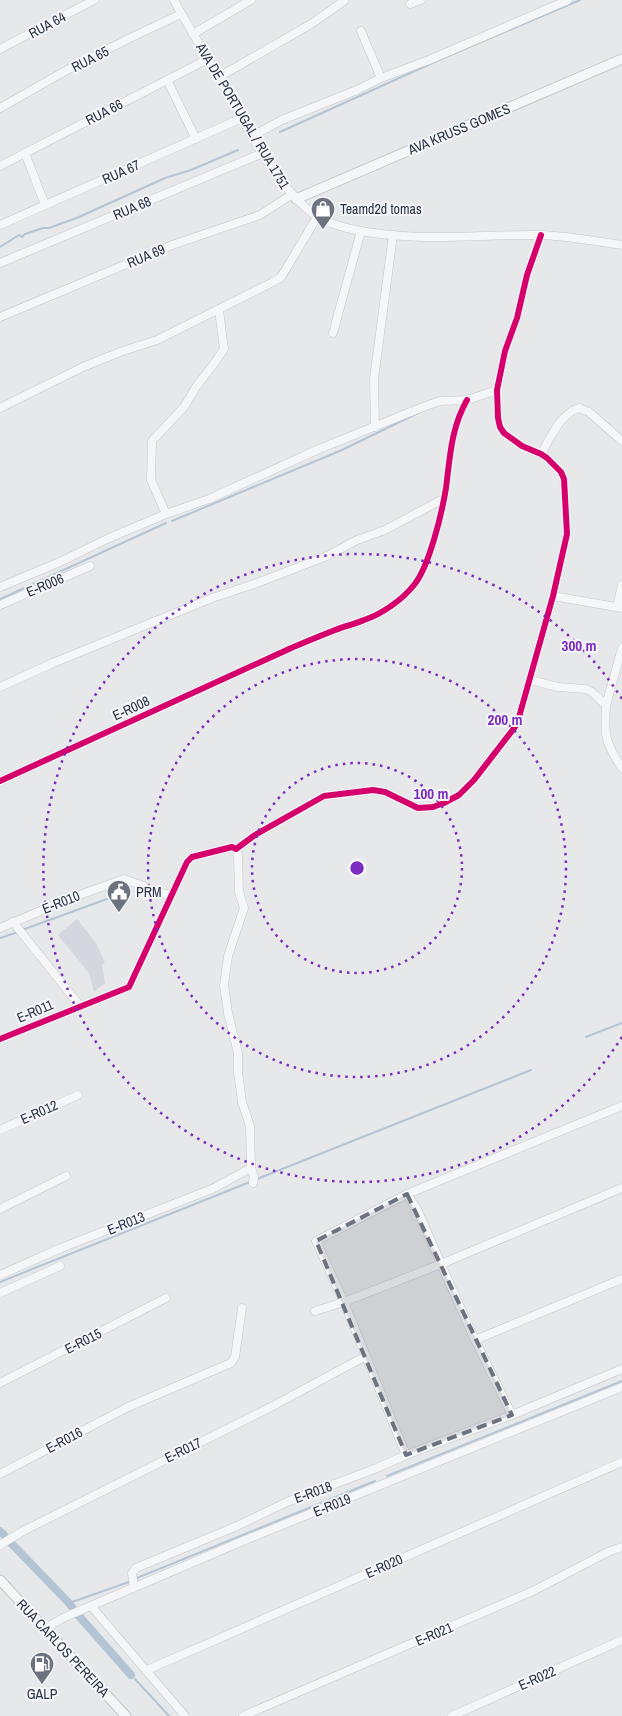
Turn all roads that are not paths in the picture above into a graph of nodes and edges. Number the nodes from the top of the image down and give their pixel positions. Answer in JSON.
{"nodes":[{"id":1,"x":94,"y":0,"type":"edge"},
{"id":2,"x":174,"y":0,"type":"edge"},
{"id":3,"x":251,"y":0,"type":"edge"},
{"id":4,"x":421,"y":0,"type":"edge"},
{"id":5,"x":568,"y":0,"type":"edge"},
{"id":6,"x":344,"y":1,"type":"edge"},
{"id":7,"x":410,"y":4,"type":"dead end"},
{"id":8,"x":548,"y":4,"type":"edge"},
{"id":9,"x":181,"y":14,"type":"junction"},
{"id":10,"x":361,"y":31,"type":"dead end"},
{"id":11,"x":193,"y":34,"type":"junction"},
{"id":12,"x":0,"y":49,"type":"edge"},
{"id":13,"x":208,"y":59,"type":"junction"},
{"id":14,"x":622,"y":59,"type":"edge"},
{"id":15,"x":219,"y":77,"type":"junction"},
{"id":16,"x":381,"y":78,"type":"junction"},
{"id":17,"x":167,"y":80,"type":"junction"},
{"id":18,"x":0,"y":108,"type":"edge"},
{"id":19,"x":242,"y":118,"type":"junction"},
{"id":20,"x":252,"y":136,"type":"junction"},
{"id":21,"x":196,"y":139,"type":"junction"},
{"id":22,"x":25,"y":153,"type":"junction"},
{"id":23,"x":263,"y":153,"type":"junction"},
{"id":24,"x":0,"y":166,"type":"edge"},
{"id":25,"x":294,"y":197,"type":"junction"},
{"id":26,"x":45,"y":205,"type":"junction"},
{"id":27,"x":317,"y":217,"type":"junction"},
{"id":28,"x":0,"y":225,"type":"edge"},
{"id":29,"x":361,"y":231,"type":"junction"},
{"id":30,"x":393,"y":235,"type":"junction"},
{"id":31,"x":541,"y":235,"type":"junction"},
{"id":32,"x":622,"y":245,"type":"edge"},
{"id":33,"x":0,"y":262,"type":"edge"},
{"id":34,"x":219,"y":310,"type":"junction"},
{"id":35,"x":0,"y":317,"type":"edge"},
{"id":36,"x":333,"y":333,"type":"dead end"},
{"id":37,"x":497,"y":390,"type":"junction"},
{"id":38,"x":467,"y":400,"type":"junction"},
{"id":39,"x":0,"y":408,"type":"edge"},
{"id":40,"x":375,"y":427,"type":"junction"},
{"id":41,"x":622,"y":441,"type":"edge"},
{"id":42,"x":541,"y":454,"type":"junction"},
{"id":43,"x":443,"y":499,"type":"junction"},
{"id":44,"x":166,"y":514,"type":"junction"},
{"id":45,"x":90,"y":566,"type":"dead end"},
{"id":46,"x":622,"y":585,"type":"edge"},
{"id":47,"x":0,"y":587,"type":"edge"},
{"id":48,"x":553,"y":596,"type":"junction"},
{"id":49,"x":0,"y":605,"type":"edge"},
{"id":50,"x":620,"y":608,"type":"edge"},
{"id":51,"x":622,"y":648,"type":"edge"},
{"id":52,"x":530,"y":680,"type":"junction"},
{"id":53,"x":0,"y":687,"type":"edge"},
{"id":54,"x":606,"y":706,"type":"junction"},
{"id":55,"x":622,"y":768,"type":"edge"},
{"id":56,"x":0,"y":781,"type":"edge"},
{"id":57,"x":236,"y":849,"type":"junction"},
{"id":58,"x":171,"y":896,"type":"junction"},
{"id":59,"x":13,"y":922,"type":"junction"},
{"id":60,"x":0,"y":928,"type":"edge"},
{"id":61,"x":80,"y":1006,"type":"junction"},
{"id":62,"x":0,"y":1039,"type":"edge"},
{"id":63,"x":78,"y":1095,"type":"dead end"},
{"id":64,"x":622,"y":1106,"type":"edge"},
{"id":65,"x":0,"y":1130,"type":"edge"},
{"id":66,"x":251,"y":1168,"type":"junction"},
{"id":67,"x":66,"y":1176,"type":"dead end"},
{"id":68,"x":253,"y":1183,"type":"dead end"},
{"id":69,"x":622,"y":1188,"type":"edge"},
{"id":70,"x":408,"y":1194,"type":"junction"},
{"id":71,"x":0,"y":1209,"type":"edge"},
{"id":72,"x":441,"y":1264,"type":"junction"},
{"id":73,"x":60,"y":1266,"type":"dead end"},
{"id":74,"x":0,"y":1276,"type":"edge"},
{"id":75,"x":622,"y":1279,"type":"edge"},
{"id":76,"x":0,"y":1293,"type":"edge"},
{"id":77,"x":166,"y":1298,"type":"dead end"},
{"id":78,"x":344,"y":1302,"type":"junction"},
{"id":79,"x":242,"y":1308,"type":"dead end"},
{"id":80,"x":316,"y":1311,"type":"dead end"},
{"id":81,"x":475,"y":1340,"type":"junction"},
{"id":82,"x":366,"y":1356,"type":"junction"},
{"id":83,"x":622,"y":1369,"type":"edge"},
{"id":84,"x":0,"y":1383,"type":"edge"},
{"id":85,"x":622,"y":1386,"type":"edge"},
{"id":86,"x":512,"y":1415,"type":"junction"},
{"id":87,"x":406,"y":1455,"type":"junction"},
{"id":88,"x":622,"y":1462,"type":"edge"},
{"id":89,"x":377,"y":1468,"type":"junction"},
{"id":90,"x":0,"y":1474,"type":"edge"},
{"id":91,"x":384,"y":1484,"type":"junction"},
{"id":92,"x":0,"y":1545,"type":"edge"},
{"id":93,"x":622,"y":1547,"type":"edge"},
{"id":94,"x":0,"y":1580,"type":"edge"},
{"id":95,"x":134,"y":1587,"type":"junction"},
{"id":96,"x":91,"y":1606,"type":"junction"},
{"id":97,"x":44,"y":1629,"type":"junction"},
{"id":98,"x":622,"y":1640,"type":"edge"},
{"id":99,"x":147,"y":1670,"type":"junction"},
{"id":100,"x":126,"y":1716,"type":"edge"},
{"id":101,"x":185,"y":1716,"type":"edge"},
{"id":102,"x":244,"y":1716,"type":"edge"},
{"id":103,"x":452,"y":1716,"type":"edge"}],
"edges":[{"from":1,"to":12,"type":"street","name":"RUA 64"},
{"from":2,"to":9,"type":"street","name":"AVA DE PORTUGAL / RUA 1751"},
{"from":3,"to":11,"type":"street"},
{"from":4,"to":7,"type":"street"},
{"from":5,"to":8,"type":"street"},
{"from":6,"to":15,"type":"street"},
{"from":8,"to":16,"type":"street"},
{"from":9,"to":11,"type":"street","name":"AVA DE PORTUGAL / RUA 1751"},
{"from":9,"to":18,"type":"street","name":"RUA 65"},
{"from":10,"to":16,"type":"street"},
{"from":11,"to":13,"type":"street","name":"AVA DE PORTUGAL / RUA 1751"},
{"from":13,"to":15,"type":"street","name":"AVA DE PORTUGAL / RUA 1751"},
{"from":13,"to":17,"type":"street","name":"RUA 66"},
{"from":14,"to":25,"type":"street","name":"AVA KRUSS GOMES"},
{"from":15,"to":19,"type":"street","name":"AVA DE PORTUGAL / RUA 1751"},
{"from":16,"to":20,"type":"street"},
{"from":17,"to":21,"type":"street"},
{"from":17,"to":22,"type":"street","name":"RUA 66"},
{"from":19,"to":20,"type":"street","name":"AVA DE PORTUGAL / RUA 1751"},
{"from":19,"to":21,"type":"street","name":"RUA 67"},
{"from":20,"to":23,"type":"street","name":"AVA DE PORTUGAL / RUA 1751"},
{"from":21,"to":26,"type":"street","name":"RUA 67"},
{"from":22,"to":24,"type":"street","name":"RUA 66"},
{"from":22,"to":26,"type":"street"},
{"from":23,"to":25,"type":"street","name":"AVA DE PORTUGAL / RUA 1751"},
{"from":23,"to":33,"type":"street","name":"RUA 68"},
{"from":25,"to":27,"type":"street","name":"AVA DE PORTUGAL / RUA 1751"},
{"from":25,"to":35,"type":"street","name":"RUA 69"},
{"from":26,"to":28,"type":"street","name":"RUA 67"},
{"from":27,"to":29,"type":"street","name":"AVA DE PORTUGAL / RUA 1751"},
{"from":27,"to":34,"type":"street"},
{"from":29,"to":30,"type":"street","name":"AVA DE PORTUGAL / RUA 1751"},
{"from":29,"to":36,"type":"street"},
{"from":30,"to":31,"type":"street","name":"AVA DE PORTUGAL / RUA 1751"},
{"from":30,"to":40,"type":"street"},
{"from":31,"to":32,"type":"street","name":"AVA DE PORTUGAL / RUA 1751"},
{"from":31,"to":37,"type":"street"},
{"from":34,"to":39,"type":"street"},
{"from":34,"to":44,"type":"street"},
{"from":37,"to":38,"type":"street"},
{"from":37,"to":42,"type":"street"},
{"from":38,"to":40,"type":"street"},
{"from":38,"to":43,"type":"street","name":"E-R008"},
{"from":40,"to":44,"type":"street"},
{"from":41,"to":42,"type":"street"},
{"from":42,"to":48,"type":"street"},
{"from":43,"to":53,"type":"street"},
{"from":43,"to":56,"type":"street","name":"E-R008"},
{"from":44,"to":47,"type":"street"},
{"from":45,"to":49,"type":"street","name":"E-R006"},
{"from":46,"to":50,"type":"street"},
{"from":48,"to":50,"type":"street"},
{"from":48,"to":52,"type":"street"},
{"from":51,"to":54,"type":"street"},
{"from":52,"to":54,"type":"street"},
{"from":52,"to":57,"type":"street"},
{"from":54,"to":55,"type":"street"},
{"from":57,"to":58,"type":"street","name":"E-R011"},
{"from":57,"to":66,"type":"street"},
{"from":58,"to":59,"type":"street","name":"E-R010"},
{"from":58,"to":61,"type":"street","name":"E-R011"},
{"from":59,"to":60,"type":"street","name":"E-R010"},
{"from":59,"to":61,"type":"street"},
{"from":61,"to":62,"type":"street","name":"E-R011"},
{"from":63,"to":65,"type":"street","name":"E-R012"},
{"from":64,"to":70,"type":"street"},
{"from":66,"to":68,"type":"street"},
{"from":66,"to":74,"type":"street","name":"E-R013"},
{"from":67,"to":71,"type":"street"},
{"from":69,"to":72,"type":"street"},
{"from":70,"to":72,"type":"street"},
{"from":70,"to":78,"type":"street"},
{"from":72,"to":78,"type":"street"},
{"from":72,"to":81,"type":"street"},
{"from":73,"to":76,"type":"street"},
{"from":75,"to":81,"type":"street"},
{"from":77,"to":84,"type":"street","name":"E-R015"},
{"from":78,"to":80,"type":"street"},
{"from":78,"to":82,"type":"street"},
{"from":79,"to":90,"type":"street","name":"E-R016"},
{"from":81,"to":86,"type":"street"},
{"from":82,"to":87,"type":"street"},
{"from":82,"to":92,"type":"street","name":"E-R017"},
{"from":83,"to":86,"type":"street","name":"E-R018"},
{"from":85,"to":91,"type":"street","name":"E-R019"},
{"from":86,"to":87,"type":"street","name":"E-R018"},
{"from":87,"to":89,"type":"street","name":"E-R018"},
{"from":88,"to":99,"type":"street","name":"E-R020"},
{"from":89,"to":91,"type":"street"},
{"from":89,"to":95,"type":"street","name":"E-R018"},
{"from":91,"to":95,"type":"street","name":"E-R019"},
{"from":93,"to":102,"type":"street","name":"E-R021"},
{"from":94,"to":97,"type":"street","name":"RUA CARLOS PEREIRA"},
{"from":95,"to":96,"type":"street","name":"E-R019"},
{"from":96,"to":97,"type":"street","name":"E-R019"},
{"from":96,"to":99,"type":"street"},
{"from":97,"to":100,"type":"street","name":"RUA CARLOS PEREIRA"},
{"from":98,"to":103,"type":"street","name":"E-R022"},
{"from":99,"to":101,"type":"street"}]}
